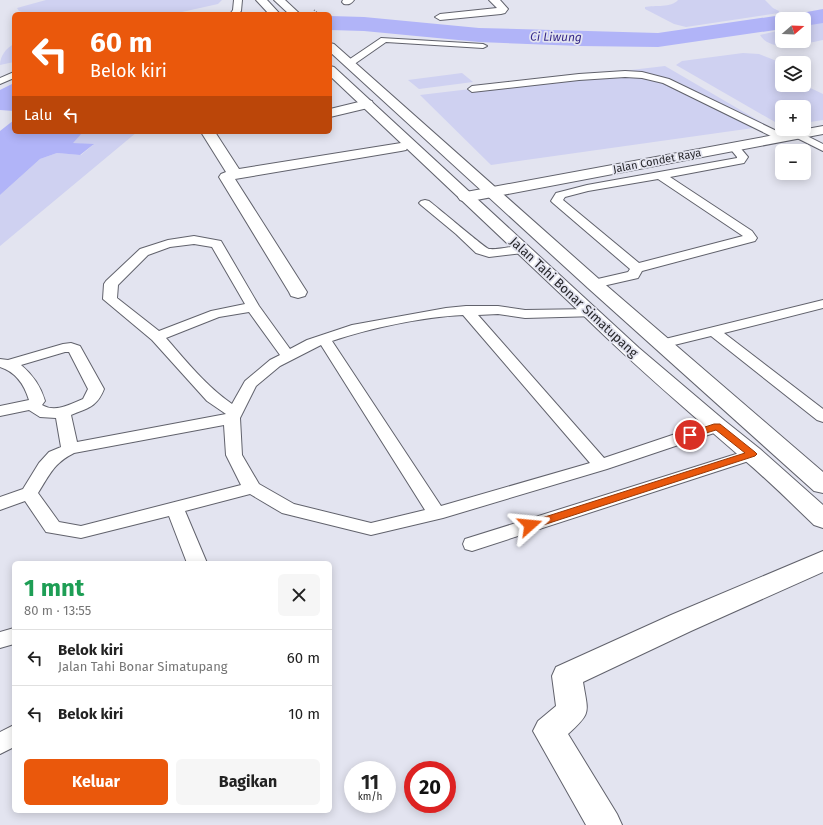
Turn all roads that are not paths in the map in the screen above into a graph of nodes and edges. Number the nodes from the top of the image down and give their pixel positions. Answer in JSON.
{"nodes":[{"id":1,"x":238,"y":0,"type":"edge"},
{"id":2,"x":261,"y":0,"type":"edge"},
{"id":3,"x":494,"y":0,"type":"edge"},
{"id":4,"x":282,"y":2,"type":"edge"},
{"id":5,"x":272,"y":11,"type":"edge"},
{"id":6,"x":235,"y":12,"type":"edge"},
{"id":7,"x":293,"y":12,"type":"edge"},
{"id":8,"x":440,"y":17,"type":"dead end"},
{"id":9,"x":483,"y":46,"type":"dead end"},
{"id":10,"x":340,"y":55,"type":"edge"},
{"id":11,"x":332,"y":74,"type":"edge"},
{"id":12,"x":12,"y":76,"type":"edge"},
{"id":13,"x":0,"y":81,"type":"edge"},
{"id":14,"x":472,"y":89,"type":"dead end"},
{"id":15,"x":367,"y":104,"type":"junction"},
{"id":16,"x":332,"y":113,"type":"edge"},
{"id":17,"x":823,"y":130,"type":"edge"},
{"id":18,"x":811,"y":132,"type":"edge"},
{"id":19,"x":209,"y":134,"type":"edge"},
{"id":20,"x":786,"y":136,"type":"edge"},
{"id":21,"x":801,"y":136,"type":"edge"},
{"id":22,"x":781,"y":137,"type":"junction"},
{"id":23,"x":435,"y":142,"type":"junction"},
{"id":24,"x":406,"y":146,"type":"junction"},
{"id":25,"x":733,"y":146,"type":"junction"},
{"id":26,"x":823,"y":148,"type":"edge"},
{"id":27,"x":235,"y":174,"type":"junction"},
{"id":28,"x":660,"y":175,"type":"junction"},
{"id":29,"x":491,"y":192,"type":"junction"},
{"id":30,"x":466,"y":197,"type":"junction"},
{"id":31,"x":425,"y":203,"type":"dead end"},
{"id":32,"x":523,"y":249,"type":"junction"},
{"id":33,"x":637,"y":268,"type":"junction"},
{"id":34,"x":594,"y":284,"type":"junction"},
{"id":35,"x":298,"y":292,"type":"dead end"},
{"id":36,"x":823,"y":304,"type":"edge"},
{"id":37,"x":253,"y":307,"type":"junction"},
{"id":38,"x":466,"y":310,"type":"junction"},
{"id":39,"x":592,"y":313,"type":"junction"},
{"id":40,"x":713,"y":331,"type":"junction"},
{"id":41,"x":157,"y":337,"type":"junction"},
{"id":42,"x":324,"y":339,"type":"junction"},
{"id":43,"x":662,"y":344,"type":"junction"},
{"id":44,"x":632,"y":352,"type":"junction"},
{"id":45,"x":288,"y":356,"type":"junction"},
{"id":46,"x":5,"y":363,"type":"edge"},
{"id":47,"x":32,"y":404,"type":"junction"},
{"id":48,"x":0,"y":410,"type":"edge"},
{"id":49,"x":63,"y":413,"type":"junction"},
{"id":50,"x":233,"y":415,"type":"junction"},
{"id":51,"x":823,"y":417,"type":"edge"},
{"id":52,"x":747,"y":418,"type":"junction"},
{"id":53,"x":717,"y":426,"type":"junction"},
{"id":54,"x":70,"y":449,"type":"junction"},
{"id":55,"x":752,"y":454,"type":"junction"},
{"id":56,"x":602,"y":465,"type":"junction"},
{"id":57,"x":823,"y":484,"type":"edge"},
{"id":58,"x":252,"y":488,"type":"junction"},
{"id":59,"x":29,"y":493,"type":"junction"},
{"id":60,"x":0,"y":504,"type":"edge"},
{"id":61,"x":175,"y":508,"type":"junction"},
{"id":62,"x":437,"y":514,"type":"junction"},
{"id":63,"x":823,"y":519,"type":"edge"},
{"id":64,"x":472,"y":544,"type":"dead end"},
{"id":65,"x":196,"y":561,"type":"edge"},
{"id":66,"x":823,"y":561,"type":"edge"},
{"id":67,"x":12,"y":637,"type":"edge"},
{"id":68,"x":0,"y":640,"type":"edge"},
{"id":69,"x":12,"y":736,"type":"edge"},
{"id":70,"x":0,"y":744,"type":"edge"},
{"id":71,"x":605,"y":825,"type":"edge"}],
"edges":[{"from":1,"to":6,"type":"lane"},
{"from":2,"to":5,"type":"main road"},
{"from":3,"to":8,"type":"main road"},
{"from":4,"to":7,"type":"main road"},
{"from":9,"to":10,"type":"lane"},
{"from":10,"to":23,"type":"main road","name":"Jalan Tahi Bonar Simatupang"},
{"from":11,"to":15,"type":"main road","name":"Jalan Tahi Bonar Simatupang"},
{"from":12,"to":13,"type":"lane"},
{"from":14,"to":22,"type":"lane"},
{"from":15,"to":16,"type":"main road"},
{"from":15,"to":24,"type":"main road","name":"Jalan Tahi Bonar Simatupang"},
{"from":17,"to":18,"type":"main road","name":"Jalan Condet Raya"},
{"from":19,"to":27,"type":"main road"},
{"from":20,"to":22,"type":"main road","name":"Jalan Condet Raya"},
{"from":21,"to":26,"type":"lane"},
{"from":22,"to":25,"type":"main road","name":"Jalan Condet Raya"},
{"from":23,"to":24,"type":"main road"},
{"from":23,"to":29,"type":"main road","name":"Jalan Tahi Bonar Simatupang"},
{"from":24,"to":27,"type":"main road"},
{"from":24,"to":30,"type":"main road","name":"Jalan Tahi Bonar Simatupang"},
{"from":25,"to":28,"type":"lane"},
{"from":25,"to":29,"type":"main road","name":"Jalan Condet Raya"},
{"from":27,"to":35,"type":"main road"},
{"from":28,"to":33,"type":"lane"},
{"from":28,"to":33,"type":"lane"},
{"from":29,"to":30,"type":"main road","name":"Jalan Condet Raya"},
{"from":29,"to":34,"type":"main road","name":"Jalan Tahi Bonar Simatupang"},
{"from":30,"to":32,"type":"main road","name":"Jalan Tahi Bonar Simatupang"},
{"from":31,"to":32,"type":"lane"},
{"from":32,"to":39,"type":"main road","name":"Jalan Tahi Bonar Simatupang"},
{"from":33,"to":34,"type":"lane"},
{"from":34,"to":43,"type":"main road","name":"Jalan Tahi Bonar Simatupang"},
{"from":36,"to":40,"type":"lane"},
{"from":37,"to":41,"type":"lane"},
{"from":37,"to":41,"type":"lane"},
{"from":37,"to":45,"type":"lane"},
{"from":38,"to":39,"type":"lane"},
{"from":38,"to":42,"type":"lane"},
{"from":38,"to":56,"type":"lane"},
{"from":39,"to":44,"type":"main road","name":"Jalan Tahi Bonar Simatupang"},
{"from":40,"to":43,"type":"lane"},
{"from":40,"to":51,"type":"lane"},
{"from":41,"to":50,"type":"lane"},
{"from":42,"to":45,"type":"lane"},
{"from":42,"to":62,"type":"lane"},
{"from":43,"to":44,"type":"main road"},
{"from":43,"to":52,"type":"main road","name":"Jalan Tahi Bonar Simatupang"},
{"from":44,"to":53,"type":"main road","name":"Jalan Tahi Bonar Simatupang"},
{"from":45,"to":50,"type":"lane"},
{"from":46,"to":47,"type":"lane"},
{"from":46,"to":49,"type":"lane"},
{"from":47,"to":48,"type":"lane"},
{"from":47,"to":49,"type":"lane"},
{"from":49,"to":54,"type":"lane"},
{"from":50,"to":54,"type":"lane"},
{"from":50,"to":58,"type":"lane"},
{"from":52,"to":53,"type":"main road"},
{"from":52,"to":57,"type":"main road","name":"Jalan Tahi Bonar Simatupang"},
{"from":53,"to":55,"type":"main road","name":"Jalan Tahi Bonar Simatupang"},
{"from":53,"to":56,"type":"lane"},
{"from":54,"to":59,"type":"lane"},
{"from":55,"to":63,"type":"main road","name":"Jalan Tahi Bonar Simatupang"},
{"from":55,"to":64,"type":"lane"},
{"from":56,"to":62,"type":"lane"},
{"from":58,"to":61,"type":"lane"},
{"from":58,"to":62,"type":"lane"},
{"from":59,"to":60,"type":"lane"},
{"from":59,"to":61,"type":"lane"},
{"from":61,"to":65,"type":"lane"},
{"from":66,"to":71,"type":"main road"},
{"from":67,"to":68,"type":"lane"},
{"from":69,"to":70,"type":"lane"}]}
